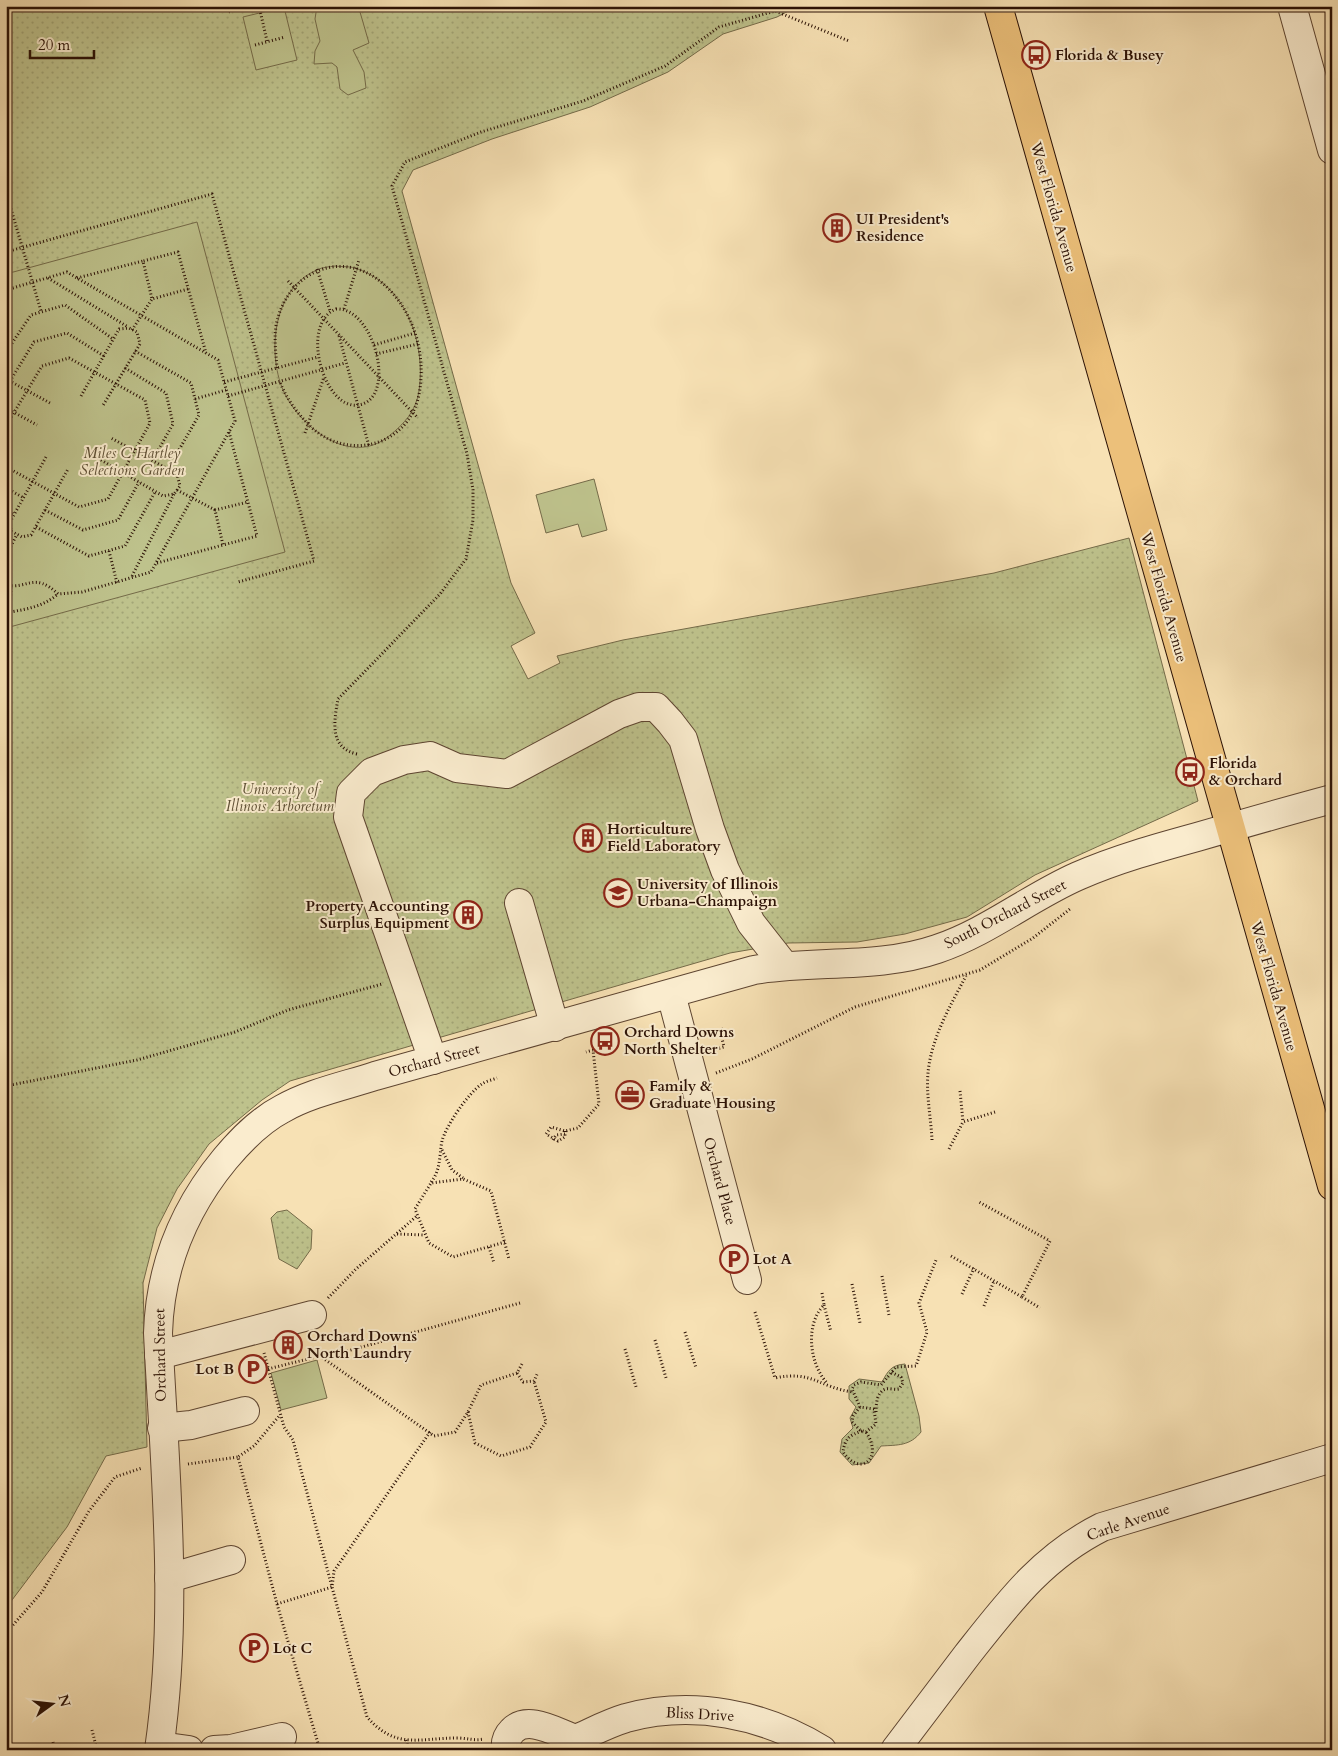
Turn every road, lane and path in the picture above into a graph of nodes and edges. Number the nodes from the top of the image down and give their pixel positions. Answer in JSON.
{"nodes":[{"id":1,"x":226,"y":6,"type":"edge"},
{"id":2,"x":247,"y":6,"type":"edge"},
{"id":3,"x":259,"y":6,"type":"edge"},
{"id":4,"x":998,"y":6,"type":"edge"},
{"id":5,"x":1292,"y":6,"type":"edge"},
{"id":6,"x":285,"y":37,"type":"dead end"},
{"id":7,"x":267,"y":41,"type":"junction"},
{"id":8,"x":849,"y":41,"type":"dead end"},
{"id":9,"x":255,"y":45,"type":"dead end"},
{"id":10,"x":1332,"y":150,"type":"edge"},
{"id":11,"x":6,"y":192,"type":"edge"},
{"id":12,"x":22,"y":248,"type":"junction"},
{"id":13,"x":6,"y":252,"type":"edge"},
{"id":14,"x":359,"y":260,"type":"dead end"},
{"id":15,"x":143,"y":261,"type":"junction"},
{"id":16,"x":356,"y":268,"type":"junction"},
{"id":17,"x":317,"y":269,"type":"junction"},
{"id":18,"x":48,"y":278,"type":"junction"},
{"id":19,"x":77,"y":278,"type":"junction"},
{"id":20,"x":288,"y":281,"type":"dead end"},
{"id":21,"x":33,"y":282,"type":"junction"},
{"id":22,"x":295,"y":288,"type":"junction"},
{"id":23,"x":188,"y":289,"type":"junction"},
{"id":24,"x":6,"y":290,"type":"edge"},
{"id":25,"x":152,"y":299,"type":"junction"},
{"id":26,"x":344,"y":309,"type":"junction"},
{"id":27,"x":41,"y":311,"type":"junction"},
{"id":28,"x":330,"y":311,"type":"junction"},
{"id":29,"x":142,"y":316,"type":"junction"},
{"id":30,"x":324,"y":318,"type":"junction"},
{"id":31,"x":130,"y":329,"type":"junction"},
{"id":32,"x":415,"y":333,"type":"junction"},
{"id":33,"x":338,"y":334,"type":"junction"},
{"id":34,"x":114,"y":339,"type":"junction"},
{"id":35,"x":418,"y":344,"type":"junction"},
{"id":36,"x":374,"y":345,"type":"junction"},
{"id":37,"x":135,"y":351,"type":"junction"},
{"id":38,"x":6,"y":352,"type":"edge"},
{"id":39,"x":206,"y":354,"type":"junction"},
{"id":40,"x":376,"y":354,"type":"junction"},
{"id":41,"x":104,"y":356,"type":"junction"},
{"id":42,"x":318,"y":357,"type":"junction"},
{"id":43,"x":345,"y":363,"type":"junction"},
{"id":44,"x":125,"y":368,"type":"junction"},
{"id":45,"x":277,"y":368,"type":"junction"},
{"id":46,"x":321,"y":370,"type":"junction"},
{"id":47,"x":94,"y":372,"type":"junction"},
{"id":48,"x":263,"y":372,"type":"junction"},
{"id":49,"x":379,"y":376,"type":"junction"},
{"id":50,"x":324,"y":377,"type":"junction"},
{"id":51,"x":8,"y":380,"type":"edge"},
{"id":52,"x":224,"y":382,"type":"junction"},
{"id":53,"x":280,"y":382,"type":"junction"},
{"id":54,"x":116,"y":384,"type":"junction"},
{"id":55,"x":267,"y":385,"type":"junction"},
{"id":56,"x":28,"y":390,"type":"junction"},
{"id":57,"x":226,"y":390,"type":"junction"},
{"id":58,"x":82,"y":396,"type":"dead end"},
{"id":59,"x":228,"y":396,"type":"junction"},
{"id":60,"x":195,"y":399,"type":"junction"},
{"id":61,"x":50,"y":403,"type":"dead end"},
{"id":62,"x":358,"y":406,"type":"junction"},
{"id":63,"x":6,"y":408,"type":"edge"},
{"id":64,"x":102,"y":408,"type":"dead end"},
{"id":65,"x":14,"y":412,"type":"junction"},
{"id":66,"x":412,"y":412,"type":"junction"},
{"id":67,"x":417,"y":417,"type":"dead end"},
{"id":68,"x":308,"y":424,"type":"junction"},
{"id":69,"x":37,"y":425,"type":"dead end"},
{"id":70,"x":6,"y":426,"type":"edge"},
{"id":71,"x":228,"y":432,"type":"junction"},
{"id":72,"x":305,"y":434,"type":"dead end"},
{"id":73,"x":112,"y":438,"type":"dead end"},
{"id":74,"x":369,"y":446,"type":"junction"},
{"id":75,"x":134,"y":451,"type":"junction"},
{"id":76,"x":6,"y":455,"type":"edge"},
{"id":77,"x":46,"y":457,"type":"dead end"},
{"id":78,"x":100,"y":460,"type":"dead end"},
{"id":79,"x":152,"y":461,"type":"junction"},
{"id":80,"x":68,"y":469,"type":"dead end"},
{"id":81,"x":168,"y":469,"type":"junction"},
{"id":82,"x":122,"y":473,"type":"junction"},
{"id":83,"x":33,"y":481,"type":"junction"},
{"id":84,"x":139,"y":482,"type":"junction"},
{"id":85,"x":6,"y":488,"type":"edge"},
{"id":86,"x":177,"y":490,"type":"junction"},
{"id":87,"x":155,"y":492,"type":"junction"},
{"id":88,"x":55,"y":493,"type":"junction"},
{"id":89,"x":174,"y":494,"type":"junction"},
{"id":90,"x":24,"y":498,"type":"junction"},
{"id":91,"x":192,"y":498,"type":"junction"},
{"id":92,"x":248,"y":502,"type":"junction"},
{"id":93,"x":6,"y":510,"type":"edge"},
{"id":94,"x":45,"y":510,"type":"junction"},
{"id":95,"x":214,"y":510,"type":"junction"},
{"id":96,"x":14,"y":514,"type":"junction"},
{"id":97,"x":36,"y":527,"type":"junction"},
{"id":98,"x":16,"y":534,"type":"junction"},
{"id":99,"x":223,"y":545,"type":"junction"},
{"id":100,"x":109,"y":550,"type":"junction"},
{"id":101,"x":6,"y":556,"type":"edge"},
{"id":102,"x":156,"y":564,"type":"junction"},
{"id":103,"x":132,"y":576,"type":"junction"},
{"id":104,"x":238,"y":582,"type":"dead end"},
{"id":105,"x":117,"y":583,"type":"junction"},
{"id":106,"x":6,"y":584,"type":"edge"},
{"id":107,"x":12,"y":586,"type":"junction"},
{"id":108,"x":58,"y":594,"type":"junction"},
{"id":109,"x":10,"y":612,"type":"junction"},
{"id":110,"x":6,"y":614,"type":"edge"},
{"id":111,"x":397,"y":763,"type":"junction"},
{"id":112,"x":1332,"y":798,"type":"edge"},
{"id":113,"x":1229,"y":827,"type":"junction"},
{"id":114,"x":519,"y":903,"type":"dead end"},
{"id":115,"x":1076,"y":903,"type":"dead end"},
{"id":116,"x":784,"y":965,"type":"junction"},
{"id":117,"x":967,"y":976,"type":"junction"},
{"id":118,"x":404,"y":978,"type":"junction"},
{"id":119,"x":671,"y":994,"type":"junction"},
{"id":120,"x":554,"y":1026,"type":"junction"},
{"id":121,"x":723,"y":1029,"type":"dead end"},
{"id":122,"x":600,"y":1049,"type":"dead end"},
{"id":123,"x":594,"y":1050,"type":"dead end"},
{"id":124,"x":586,"y":1052,"type":"dead end"},
{"id":125,"x":706,"y":1052,"type":"dead end"},
{"id":126,"x":433,"y":1060,"type":"junction"},
{"id":127,"x":710,"y":1076,"type":"dead end"},
{"id":128,"x":496,"y":1078,"type":"dead end"},
{"id":129,"x":6,"y":1086,"type":"edge"},
{"id":130,"x":960,"y":1091,"type":"dead end"},
{"id":131,"x":995,"y":1112,"type":"dead end"},
{"id":132,"x":963,"y":1122,"type":"junction"},
{"id":133,"x":565,"y":1132,"type":"junction"},
{"id":134,"x":932,"y":1140,"type":"dead end"},
{"id":135,"x":442,"y":1146,"type":"junction"},
{"id":136,"x":950,"y":1150,"type":"dead end"},
{"id":137,"x":463,"y":1178,"type":"junction"},
{"id":138,"x":431,"y":1183,"type":"junction"},
{"id":139,"x":1332,"y":1186,"type":"edge"},
{"id":140,"x":979,"y":1202,"type":"dead end"},
{"id":141,"x":418,"y":1215,"type":"junction"},
{"id":142,"x":396,"y":1234,"type":"junction"},
{"id":143,"x":425,"y":1235,"type":"junction"},
{"id":144,"x":505,"y":1242,"type":"junction"},
{"id":145,"x":489,"y":1247,"type":"junction"},
{"id":146,"x":951,"y":1256,"type":"dead end"},
{"id":147,"x":510,"y":1259,"type":"dead end"},
{"id":148,"x":936,"y":1260,"type":"dead end"},
{"id":149,"x":494,"y":1263,"type":"dead end"},
{"id":150,"x":974,"y":1268,"type":"junction"},
{"id":151,"x":882,"y":1276,"type":"dead end"},
{"id":152,"x":747,"y":1280,"type":"dead end"},
{"id":153,"x":994,"y":1281,"type":"junction"},
{"id":154,"x":852,"y":1284,"type":"dead end"},
{"id":155,"x":822,"y":1293,"type":"dead end"},
{"id":156,"x":962,"y":1294,"type":"dead end"},
{"id":157,"x":1022,"y":1297,"type":"junction"},
{"id":158,"x":520,"y":1303,"type":"dead end"},
{"id":159,"x":824,"y":1305,"type":"junction"},
{"id":160,"x":984,"y":1306,"type":"dead end"},
{"id":161,"x":1040,"y":1308,"type":"dead end"},
{"id":162,"x":755,"y":1312,"type":"dead end"},
{"id":163,"x":312,"y":1315,"type":"joint"},
{"id":164,"x":889,"y":1315,"type":"dead end"},
{"id":165,"x":860,"y":1323,"type":"dead end"},
{"id":166,"x":258,"y":1329,"type":"junction"},
{"id":167,"x":685,"y":1332,"type":"dead end"},
{"id":168,"x":832,"y":1332,"type":"dead end"},
{"id":169,"x":655,"y":1340,"type":"dead end"},
{"id":170,"x":625,"y":1349,"type":"dead end"},
{"id":171,"x":159,"y":1355,"type":"junction"},
{"id":172,"x":320,"y":1356,"type":"junction"},
{"id":173,"x":522,"y":1364,"type":"dead end"},
{"id":174,"x":696,"y":1368,"type":"dead end"},
{"id":175,"x":268,"y":1369,"type":"junction"},
{"id":176,"x":538,"y":1372,"type":"dead end"},
{"id":177,"x":890,"y":1372,"type":"junction"},
{"id":178,"x":518,"y":1374,"type":"junction"},
{"id":179,"x":666,"y":1378,"type":"dead end"},
{"id":180,"x":534,"y":1381,"type":"junction"},
{"id":181,"x":827,"y":1383,"type":"junction"},
{"id":182,"x":636,"y":1387,"type":"dead end"},
{"id":183,"x":853,"y":1392,"type":"junction"},
{"id":184,"x":860,"y":1406,"type":"junction"},
{"id":185,"x":245,"y":1411,"type":"dead end"},
{"id":186,"x":468,"y":1412,"type":"junction"},
{"id":187,"x":876,"y":1413,"type":"junction"},
{"id":188,"x":280,"y":1415,"type":"junction"},
{"id":189,"x":162,"y":1428,"type":"junction"},
{"id":190,"x":864,"y":1431,"type":"junction"},
{"id":191,"x":430,"y":1432,"type":"junction"},
{"id":192,"x":1332,"y":1458,"type":"edge"},
{"id":193,"x":140,"y":1468,"type":"dead end"},
{"id":194,"x":231,"y":1560,"type":"dead end"},
{"id":195,"x":169,"y":1578,"type":"junction"},
{"id":196,"x":332,"y":1587,"type":"junction"},
{"id":197,"x":277,"y":1604,"type":"junction"},
{"id":198,"x":6,"y":1633,"type":"edge"},
{"id":199,"x":92,"y":1730,"type":"dead end"},
{"id":200,"x":282,"y":1737,"type":"dead end"},
{"id":201,"x":406,"y":1740,"type":"junction"},
{"id":202,"x":53,"y":1742,"type":"dead end"},
{"id":203,"x":508,"y":1742,"type":"edge"},
{"id":204,"x":572,"y":1744,"type":"edge"},
{"id":205,"x":159,"y":1748,"type":"edge"},
{"id":206,"x":55,"y":1750,"type":"edge"},
{"id":207,"x":97,"y":1750,"type":"edge"},
{"id":208,"x":188,"y":1750,"type":"edge"},
{"id":209,"x":214,"y":1750,"type":"edge"},
{"id":210,"x":320,"y":1750,"type":"edge"},
{"id":211,"x":409,"y":1750,"type":"edge"},
{"id":212,"x":822,"y":1750,"type":"edge"},
{"id":213,"x":895,"y":1750,"type":"edge"}],
"edges":[{"from":1,"to":2,"type":"path"},
{"from":3,"to":7,"type":"path"},
{"from":4,"to":113,"type":"main road","name":"West Florida Avenue"},
{"from":5,"to":10,"type":"street"},
{"from":6,"to":7,"type":"path"},
{"from":7,"to":9,"type":"path"},
{"from":8,"to":111,"type":"path"},
{"from":11,"to":12,"type":"path"},
{"from":12,"to":13,"type":"path"},
{"from":12,"to":21,"type":"path"},
{"from":12,"to":48,"type":"path"},
{"from":14,"to":16,"type":"path"},
{"from":15,"to":19,"type":"path"},
{"from":15,"to":23,"type":"path"},
{"from":15,"to":25,"type":"path"},
{"from":16,"to":17,"type":"path"},
{"from":16,"to":26,"type":"path"},
{"from":16,"to":32,"type":"path"},
{"from":17,"to":22,"type":"path"},
{"from":17,"to":28,"type":"path"},
{"from":18,"to":19,"type":"path"},
{"from":18,"to":21,"type":"path"},
{"from":18,"to":31,"type":"path"},
{"from":19,"to":29,"type":"path"},
{"from":20,"to":22,"type":"path"},
{"from":21,"to":24,"type":"path"},
{"from":21,"to":27,"type":"path"},
{"from":22,"to":30,"type":"path"},
{"from":22,"to":45,"type":"path"},
{"from":23,"to":25,"type":"path"},
{"from":23,"to":39,"type":"path"},
{"from":25,"to":29,"type":"path"},
{"from":26,"to":28,"type":"path"},
{"from":26,"to":36,"type":"path"},
{"from":27,"to":34,"type":"path"},
{"from":27,"to":38,"type":"path"},
{"from":28,"to":30,"type":"path"},
{"from":29,"to":31,"type":"path"},
{"from":29,"to":39,"type":"path"},
{"from":30,"to":33,"type":"path"},
{"from":30,"to":42,"type":"path"},
{"from":31,"to":34,"type":"path"},
{"from":31,"to":37,"type":"path"},
{"from":32,"to":35,"type":"path"},
{"from":32,"to":36,"type":"path"},
{"from":33,"to":43,"type":"path"},
{"from":33,"to":49,"type":"path"},
{"from":34,"to":41,"type":"path"},
{"from":35,"to":40,"type":"path"},
{"from":35,"to":66,"type":"path"},
{"from":36,"to":40,"type":"path"},
{"from":37,"to":44,"type":"path"},
{"from":37,"to":60,"type":"path"},
{"from":39,"to":52,"type":"path"},
{"from":40,"to":49,"type":"path"},
{"from":41,"to":47,"type":"path"},
{"from":41,"to":51,"type":"path"},
{"from":42,"to":45,"type":"path"},
{"from":42,"to":46,"type":"path"},
{"from":43,"to":46,"type":"path"},
{"from":43,"to":62,"type":"path"},
{"from":44,"to":54,"type":"path"},
{"from":44,"to":79,"type":"path"},
{"from":45,"to":48,"type":"path"},
{"from":46,"to":50,"type":"path"},
{"from":46,"to":53,"type":"path"},
{"from":47,"to":54,"type":"path"},
{"from":47,"to":56,"type":"path"},
{"from":47,"to":58,"type":"path"},
{"from":48,"to":52,"type":"path"},
{"from":48,"to":55,"type":"path"},
{"from":49,"to":62,"type":"path"},
{"from":49,"to":66,"type":"path"},
{"from":50,"to":62,"type":"path"},
{"from":50,"to":68,"type":"path"},
{"from":51,"to":56,"type":"path"},
{"from":52,"to":57,"type":"path"},
{"from":53,"to":55,"type":"path"},
{"from":53,"to":68,"type":"path"},
{"from":54,"to":64,"type":"path"},
{"from":54,"to":75,"type":"path"},
{"from":55,"to":59,"type":"path"},
{"from":55,"to":104,"type":"path"},
{"from":56,"to":61,"type":"path"},
{"from":56,"to":65,"type":"path"},
{"from":57,"to":59,"type":"path"},
{"from":57,"to":60,"type":"path"},
{"from":59,"to":71,"type":"path"},
{"from":60,"to":81,"type":"path"},
{"from":62,"to":74,"type":"path"},
{"from":63,"to":65,"type":"path"},
{"from":65,"to":69,"type":"path"},
{"from":65,"to":70,"type":"path"},
{"from":66,"to":67,"type":"path"},
{"from":66,"to":74,"type":"path"},
{"from":68,"to":72,"type":"path"},
{"from":68,"to":74,"type":"path"},
{"from":71,"to":91,"type":"path"},
{"from":71,"to":92,"type":"path"},
{"from":73,"to":75,"type":"path"},
{"from":75,"to":79,"type":"path"},
{"from":75,"to":82,"type":"path"},
{"from":76,"to":83,"type":"path"},
{"from":77,"to":83,"type":"path"},
{"from":78,"to":82,"type":"path"},
{"from":79,"to":81,"type":"path"},
{"from":80,"to":88,"type":"path"},
{"from":81,"to":86,"type":"path"},
{"from":82,"to":84,"type":"path"},
{"from":82,"to":88,"type":"path"},
{"from":83,"to":88,"type":"path"},
{"from":83,"to":90,"type":"path"},
{"from":84,"to":87,"type":"path"},
{"from":84,"to":94,"type":"path"},
{"from":85,"to":90,"type":"path"},
{"from":86,"to":89,"type":"path"},
{"from":86,"to":91,"type":"path"},
{"from":87,"to":89,"type":"path"},
{"from":87,"to":100,"type":"path"},
{"from":88,"to":94,"type":"path"},
{"from":89,"to":103,"type":"path"},
{"from":90,"to":96,"type":"path"},
{"from":91,"to":95,"type":"path"},
{"from":91,"to":102,"type":"path"},
{"from":92,"to":95,"type":"path"},
{"from":92,"to":99,"type":"path"},
{"from":93,"to":96,"type":"path"},
{"from":94,"to":97,"type":"path"},
{"from":95,"to":99,"type":"path"},
{"from":96,"to":98,"type":"path"},
{"from":97,"to":98,"type":"path"},
{"from":97,"to":100,"type":"path"},
{"from":98,"to":101,"type":"path"},
{"from":99,"to":102,"type":"path"},
{"from":100,"to":105,"type":"path"},
{"from":102,"to":103,"type":"path"},
{"from":103,"to":105,"type":"path"},
{"from":105,"to":108,"type":"path"},
{"from":106,"to":107,"type":"path"},
{"from":107,"to":108,"type":"path"},
{"from":107,"to":109,"type":"path"},
{"from":108,"to":109,"type":"path"},
{"from":109,"to":110,"type":"path"},
{"from":111,"to":116,"type":"street"},
{"from":111,"to":118,"type":"street"},
{"from":112,"to":113,"type":"street","name":"South Orchard Street"},
{"from":113,"to":116,"type":"street","name":"South Orchard Street"},
{"from":113,"to":139,"type":"main road","name":"West Florida Avenue"},
{"from":114,"to":120,"type":"street"},
{"from":115,"to":117,"type":"path"},
{"from":116,"to":119,"type":"street","name":"South Orchard Street"},
{"from":117,"to":127,"type":"path"},
{"from":117,"to":134,"type":"path"},
{"from":118,"to":126,"type":"street"},
{"from":118,"to":129,"type":"path"},
{"from":119,"to":120,"type":"street","name":"Orchard Street"},
{"from":119,"to":152,"type":"street","name":"Orchard Place"},
{"from":120,"to":126,"type":"street","name":"Orchard Street"},
{"from":121,"to":125,"type":"path"},
{"from":122,"to":123,"type":"path"},
{"from":124,"to":133,"type":"path"},
{"from":126,"to":171,"type":"street","name":"Orchard Street"},
{"from":128,"to":135,"type":"path"},
{"from":130,"to":132,"type":"path"},
{"from":131,"to":132,"type":"path"},
{"from":132,"to":136,"type":"path"},
{"from":133,"to":133,"type":"path"},
{"from":135,"to":137,"type":"path"},
{"from":135,"to":138,"type":"path"},
{"from":137,"to":138,"type":"path"},
{"from":137,"to":144,"type":"path"},
{"from":138,"to":141,"type":"path"},
{"from":140,"to":157,"type":"path"},
{"from":141,"to":142,"type":"path"},
{"from":141,"to":143,"type":"path"},
{"from":142,"to":143,"type":"path"},
{"from":142,"to":163,"type":"path"},
{"from":143,"to":145,"type":"path"},
{"from":144,"to":145,"type":"path"},
{"from":144,"to":147,"type":"path"},
{"from":145,"to":149,"type":"path"},
{"from":146,"to":150,"type":"path"},
{"from":148,"to":177,"type":"path"},
{"from":150,"to":153,"type":"path"},
{"from":150,"to":156,"type":"path"},
{"from":151,"to":164,"type":"path"},
{"from":153,"to":157,"type":"path"},
{"from":153,"to":160,"type":"path"},
{"from":154,"to":165,"type":"path"},
{"from":155,"to":159,"type":"path"},
{"from":157,"to":161,"type":"path"},
{"from":158,"to":172,"type":"path"},
{"from":159,"to":168,"type":"path"},
{"from":159,"to":181,"type":"path"},
{"from":162,"to":181,"type":"path"},
{"from":163,"to":166,"type":"street"},
{"from":166,"to":171,"type":"street"},
{"from":166,"to":175,"type":"path"},
{"from":167,"to":174,"type":"path"},
{"from":169,"to":179,"type":"path"},
{"from":170,"to":182,"type":"path"},
{"from":171,"to":189,"type":"street","name":"Orchard Street"},
{"from":172,"to":175,"type":"path"},
{"from":172,"to":191,"type":"path"},
{"from":173,"to":178,"type":"path"},
{"from":175,"to":188,"type":"path"},
{"from":176,"to":180,"type":"path"},
{"from":177,"to":183,"type":"path"},
{"from":177,"to":187,"type":"path"},
{"from":178,"to":180,"type":"path"},
{"from":178,"to":186,"type":"path"},
{"from":180,"to":186,"type":"path"},
{"from":181,"to":183,"type":"path"},
{"from":183,"to":184,"type":"path"},
{"from":184,"to":187,"type":"path"},
{"from":184,"to":190,"type":"path"},
{"from":185,"to":189,"type":"street"},
{"from":186,"to":191,"type":"path"},
{"from":187,"to":190,"type":"path"},
{"from":188,"to":196,"type":"path"},
{"from":188,"to":197,"type":"path"},
{"from":189,"to":195,"type":"street","name":"Orchard Street"},
{"from":190,"to":190,"type":"path"},
{"from":191,"to":196,"type":"path"},
{"from":192,"to":213,"type":"street","name":"Carle Avenue"},
{"from":193,"to":198,"type":"path"},
{"from":194,"to":195,"type":"street"},
{"from":195,"to":205,"type":"street","name":"Orchard Street"},
{"from":196,"to":197,"type":"path"},
{"from":196,"to":201,"type":"path"},
{"from":197,"to":210,"type":"path"},
{"from":199,"to":207,"type":"path"},
{"from":200,"to":209,"type":"street"},
{"from":201,"to":203,"type":"path"},
{"from":201,"to":211,"type":"path"},
{"from":202,"to":206,"type":"path"},
{"from":203,"to":204,"type":"street"},
{"from":204,"to":212,"type":"street","name":"Bliss Drive"},
{"from":205,"to":208,"type":"street"}]}
